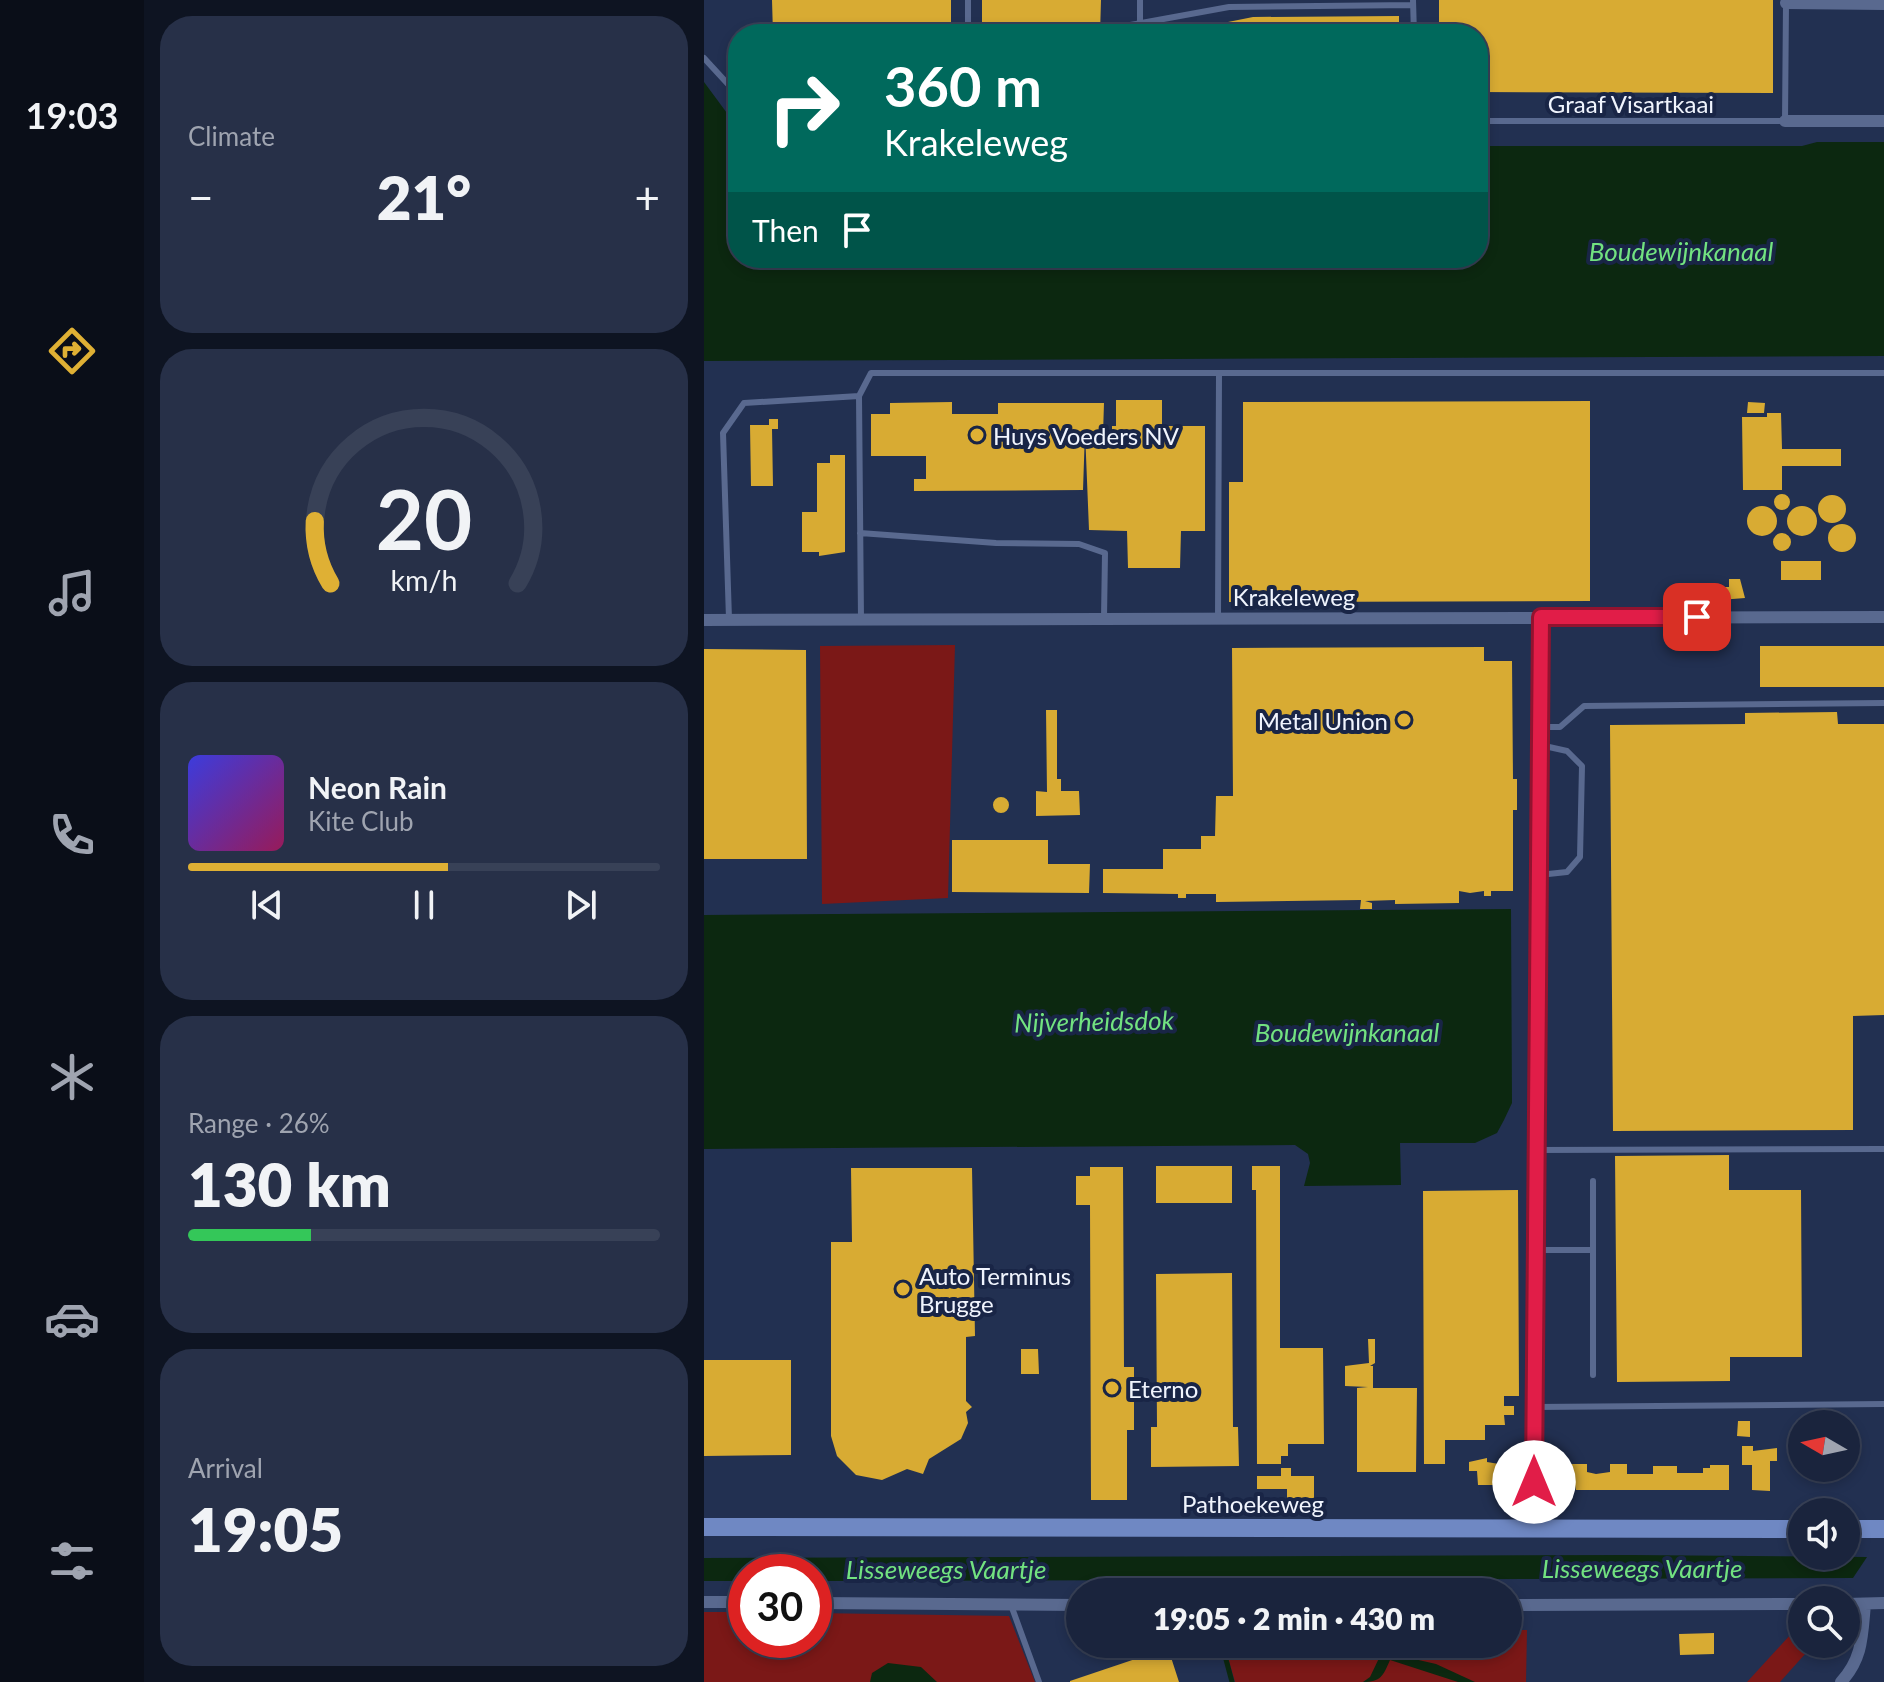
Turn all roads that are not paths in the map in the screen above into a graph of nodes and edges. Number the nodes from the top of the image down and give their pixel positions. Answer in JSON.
{"nodes":[{"id":1,"x":968,"y":0,"type":"edge"},
{"id":2,"x":1140,"y":0,"type":"edge"},
{"id":3,"x":1413,"y":2,"type":"edge"},
{"id":4,"x":1786,"y":2,"type":"edge"},
{"id":5,"x":1884,"y":4,"type":"edge"},
{"id":6,"x":1140,"y":23,"type":"junction"},
{"id":7,"x":968,"y":24,"type":"edge"},
{"id":8,"x":1135,"y":24,"type":"edge"},
{"id":9,"x":1414,"y":24,"type":"edge"},
{"id":10,"x":704,"y":58,"type":"edge"},
{"id":11,"x":728,"y":84,"type":"edge"},
{"id":12,"x":1488,"y":121,"type":"edge"},
{"id":13,"x":1785,"y":121,"type":"junction"},
{"id":14,"x":1884,"y":121,"type":"edge"},
{"id":15,"x":1884,"y":373,"type":"edge"},
{"id":16,"x":1219,"y":374,"type":"junction"},
{"id":17,"x":859,"y":396,"type":"junction"},
{"id":18,"x":860,"y":533,"type":"junction"},
{"id":19,"x":1541,"y":617,"type":"junction"},
{"id":20,"x":1884,"y":617,"type":"edge"},
{"id":21,"x":1104,"y":618,"type":"junction"},
{"id":22,"x":1218,"y":618,"type":"junction"},
{"id":23,"x":729,"y":619,"type":"junction"},
{"id":24,"x":861,"y":619,"type":"junction"},
{"id":25,"x":704,"y":620,"type":"edge"},
{"id":26,"x":1884,"y":703,"type":"edge"},
{"id":27,"x":1540,"y":727,"type":"junction"},
{"id":28,"x":1540,"y":745,"type":"junction"},
{"id":29,"x":1539,"y":875,"type":"junction"},
{"id":30,"x":1884,"y":1149,"type":"edge"},
{"id":31,"x":1536,"y":1150,"type":"junction"},
{"id":32,"x":1593,"y":1181,"type":"dead end"},
{"id":33,"x":1536,"y":1250,"type":"junction"},
{"id":34,"x":1593,"y":1250,"type":"junction"},
{"id":35,"x":1593,"y":1375,"type":"dead end"},
{"id":36,"x":1884,"y":1404,"type":"edge"},
{"id":37,"x":1535,"y":1407,"type":"junction"},
{"id":38,"x":704,"y":1527,"type":"edge"},
{"id":39,"x":1534,"y":1528,"type":"junction"},
{"id":40,"x":1788,"y":1529,"type":"edge"},
{"id":41,"x":1860,"y":1529,"type":"edge"},
{"id":42,"x":1884,"y":1529,"type":"edge"},
{"id":43,"x":704,"y":1602,"type":"edge"},
{"id":44,"x":728,"y":1602,"type":"edge"},
{"id":45,"x":832,"y":1603,"type":"edge"},
{"id":46,"x":1884,"y":1603,"type":"edge"},
{"id":47,"x":1788,"y":1604,"type":"edge"},
{"id":48,"x":1860,"y":1604,"type":"edge"},
{"id":49,"x":1865,"y":1604,"type":"junction"},
{"id":50,"x":1011,"y":1605,"type":"junction"},
{"id":51,"x":1066,"y":1605,"type":"edge"},
{"id":52,"x":1522,"y":1605,"type":"edge"},
{"id":53,"x":1039,"y":1682,"type":"edge"},
{"id":54,"x":1841,"y":1682,"type":"edge"}],
"edges":[{"from":1,"to":7,"type":"lane"},
{"from":2,"to":6,"type":"lane"},
{"from":3,"to":6,"type":"lane"},
{"from":3,"to":9,"type":"lane"},
{"from":4,"to":5,"type":"street"},
{"from":4,"to":13,"type":"lane"},
{"from":6,"to":8,"type":"lane"},
{"from":10,"to":11,"type":"lane"},
{"from":12,"to":13,"type":"lane","name":"Graaf Visartkaai"},
{"from":13,"to":14,"type":"street"},
{"from":15,"to":16,"type":"lane"},
{"from":16,"to":17,"type":"lane"},
{"from":16,"to":22,"type":"lane"},
{"from":17,"to":18,"type":"lane"},
{"from":17,"to":23,"type":"lane"},
{"from":18,"to":21,"type":"lane"},
{"from":18,"to":24,"type":"lane"},
{"from":19,"to":20,"type":"street","name":"Krakeleweg"},
{"from":19,"to":22,"type":"street","name":"Krakeleweg"},
{"from":19,"to":27,"type":"street"},
{"from":21,"to":22,"type":"street","name":"Krakeleweg"},
{"from":21,"to":24,"type":"street","name":"Krakeleweg"},
{"from":23,"to":24,"type":"street","name":"Krakeleweg"},
{"from":23,"to":25,"type":"street","name":"Krakeleweg"},
{"from":26,"to":27,"type":"lane"},
{"from":27,"to":28,"type":"street"},
{"from":28,"to":29,"type":"street"},
{"from":28,"to":29,"type":"lane"},
{"from":29,"to":31,"type":"street"},
{"from":30,"to":31,"type":"lane"},
{"from":31,"to":33,"type":"street"},
{"from":32,"to":34,"type":"lane"},
{"from":33,"to":34,"type":"lane"},
{"from":33,"to":37,"type":"street"},
{"from":34,"to":35,"type":"lane"},
{"from":36,"to":37,"type":"lane"},
{"from":37,"to":39,"type":"street"},
{"from":38,"to":39,"type":"main road","name":"Pathoekeweg"},
{"from":39,"to":40,"type":"main road","name":"Pathoekeweg"},
{"from":41,"to":42,"type":"main road"},
{"from":43,"to":44,"type":"street"},
{"from":45,"to":50,"type":"street"},
{"from":46,"to":49,"type":"street"},
{"from":47,"to":52,"type":"street"},
{"from":48,"to":49,"type":"street"},
{"from":49,"to":54,"type":"street"},
{"from":50,"to":51,"type":"street"},
{"from":50,"to":53,"type":"lane"}]}
